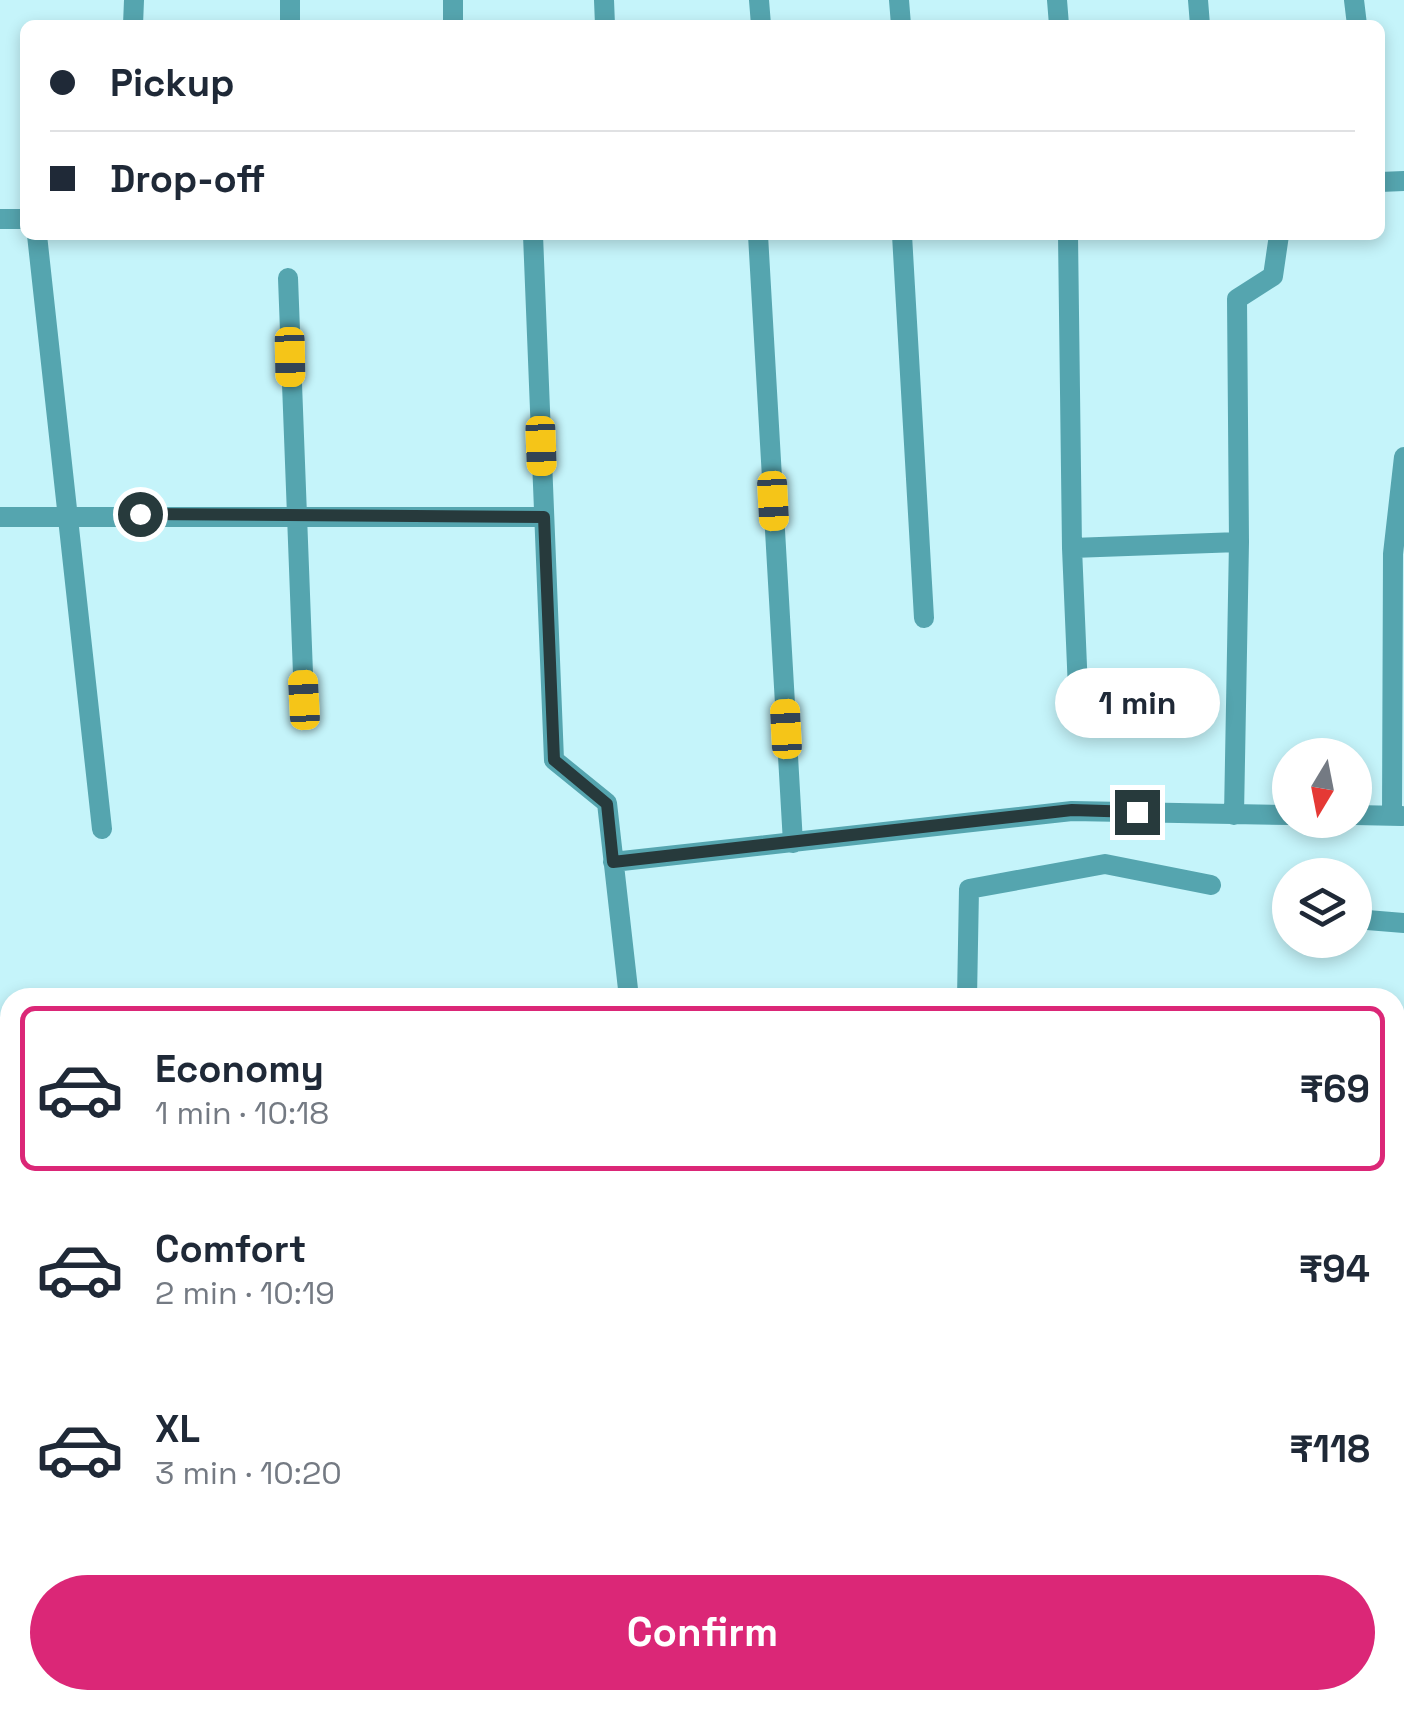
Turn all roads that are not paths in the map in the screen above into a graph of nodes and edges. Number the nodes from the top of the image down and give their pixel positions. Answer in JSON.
{"nodes":[{"id":1,"x":38,"y":240,"type":"edge"},
{"id":2,"x":533,"y":240,"type":"edge"},
{"id":3,"x":758,"y":240,"type":"edge"},
{"id":4,"x":902,"y":240,"type":"edge"},
{"id":5,"x":1068,"y":240,"type":"edge"},
{"id":6,"x":1277,"y":240,"type":"edge"},
{"id":7,"x":288,"y":278,"type":"dead end"},
{"id":8,"x":1404,"y":457,"type":"edge"},
{"id":9,"x":68,"y":515,"type":"junction"},
{"id":10,"x":294,"y":515,"type":"junction"},
{"id":11,"x":0,"y":517,"type":"edge"},
{"id":12,"x":544,"y":517,"type":"junction"},
{"id":13,"x":1239,"y":542,"type":"junction"},
{"id":14,"x":1072,"y":548,"type":"junction"},
{"id":15,"x":924,"y":618,"type":"dead end"},
{"id":16,"x":1078,"y":690,"type":"dead end"},
{"id":17,"x":304,"y":700,"type":"dead end"},
{"id":18,"x":1234,"y":815,"type":"junction"},
{"id":19,"x":1272,"y":815,"type":"edge"},
{"id":20,"x":1372,"y":815,"type":"edge"},
{"id":21,"x":1398,"y":816,"type":"edge"},
{"id":22,"x":102,"y":829,"type":"dead end"},
{"id":23,"x":793,"y":843,"type":"junction"},
{"id":24,"x":613,"y":862,"type":"junction"},
{"id":25,"x":1210,"y":885,"type":"dead end"},
{"id":26,"x":1372,"y":921,"type":"edge"},
{"id":27,"x":1404,"y":924,"type":"edge"},
{"id":28,"x":628,"y":988,"type":"edge"},
{"id":29,"x":968,"y":988,"type":"edge"}],
"edges":[{"from":1,"to":9,"type":"street"},
{"from":2,"to":12,"type":"street"},
{"from":3,"to":23,"type":"street"},
{"from":4,"to":15,"type":"street"},
{"from":5,"to":14,"type":"street"},
{"from":6,"to":13,"type":"street"},
{"from":7,"to":10,"type":"street"},
{"from":8,"to":21,"type":"street"},
{"from":9,"to":10,"type":"street"},
{"from":9,"to":11,"type":"street"},
{"from":9,"to":22,"type":"street"},
{"from":10,"to":12,"type":"street"},
{"from":10,"to":17,"type":"street"},
{"from":12,"to":24,"type":"street"},
{"from":13,"to":14,"type":"street"},
{"from":13,"to":18,"type":"street"},
{"from":14,"to":16,"type":"street"},
{"from":18,"to":19,"type":"street"},
{"from":18,"to":23,"type":"street"},
{"from":20,"to":21,"type":"street"},
{"from":23,"to":24,"type":"street"},
{"from":24,"to":28,"type":"street"},
{"from":25,"to":29,"type":"street"},
{"from":26,"to":27,"type":"street"}]}
